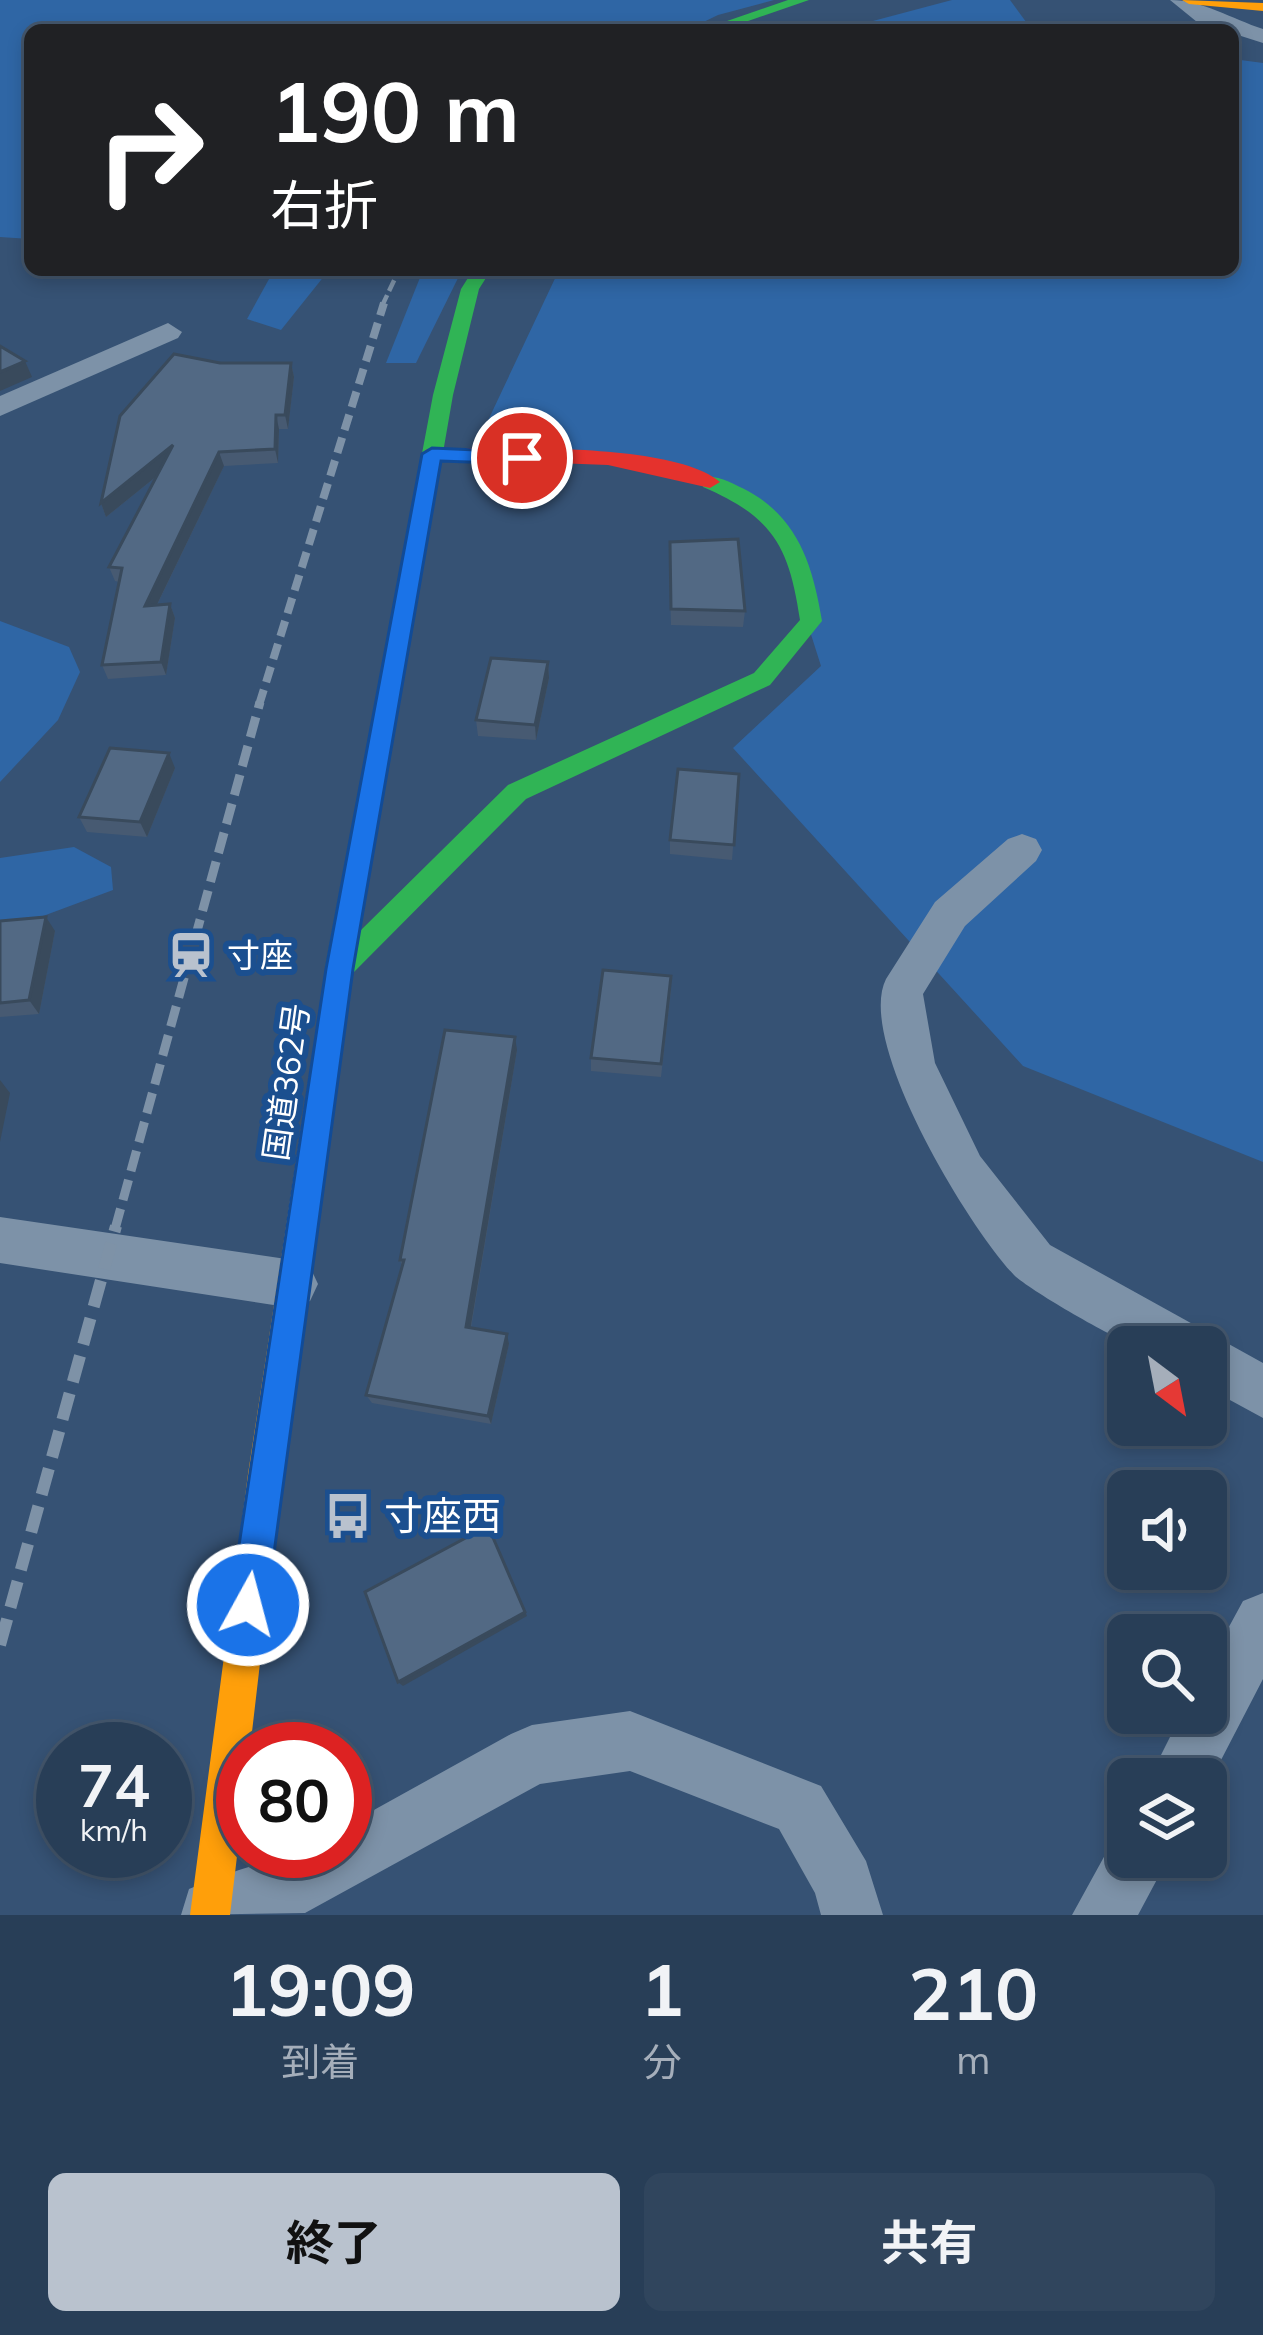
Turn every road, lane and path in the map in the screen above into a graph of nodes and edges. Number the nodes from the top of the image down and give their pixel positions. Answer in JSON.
{"nodes":[{"id":1,"x":802,"y":0,"type":"edge"},
{"id":2,"x":1185,"y":0,"type":"edge"},
{"id":3,"x":1263,"y":7,"type":"edge"},
{"id":4,"x":727,"y":24,"type":"edge"},
{"id":5,"x":1226,"y":24,"type":"edge"},
{"id":6,"x":478,"y":276,"type":"edge"},
{"id":7,"x":168,"y":332,"type":"dead end"},
{"id":8,"x":0,"y":407,"type":"edge"},
{"id":9,"x":432,"y":454,"type":"junction"},
{"id":10,"x":1022,"y":850,"type":"dead end"},
{"id":11,"x":339,"y":969,"type":"junction"},
{"id":12,"x":0,"y":1240,"type":"edge"},
{"id":13,"x":293,"y":1284,"type":"junction"},
{"id":14,"x":1147,"y":1326,"type":"edge"},
{"id":15,"x":1227,"y":1372,"type":"edge"},
{"id":16,"x":1263,"y":1392,"type":"edge"},
{"id":17,"x":1263,"y":1621,"type":"edge"},
{"id":18,"x":1190,"y":1758,"type":"edge"},
{"id":19,"x":1125,"y":1878,"type":"edge"},
{"id":20,"x":211,"y":1913,"type":"edge"},
{"id":21,"x":852,"y":1915,"type":"edge"},
{"id":22,"x":1103,"y":1915,"type":"edge"}],
"edges":[{"from":1,"to":4,"type":"main road"},
{"from":2,"to":3,"type":"main road"},
{"from":2,"to":5,"type":"street"},
{"from":6,"to":9,"type":"main road","name":"国道362号"},
{"from":7,"to":8,"type":"street"},
{"from":9,"to":11,"type":"main road","name":"国道362号"},
{"from":9,"to":11,"type":"main road"},
{"from":10,"to":14,"type":"street"},
{"from":11,"to":13,"type":"main road","name":"国道362号"},
{"from":12,"to":13,"type":"street"},
{"from":13,"to":20,"type":"main road","name":"国道362号"},
{"from":15,"to":16,"type":"street"},
{"from":17,"to":18,"type":"street"},
{"from":19,"to":22,"type":"street"},
{"from":20,"to":21,"type":"street"}]}
